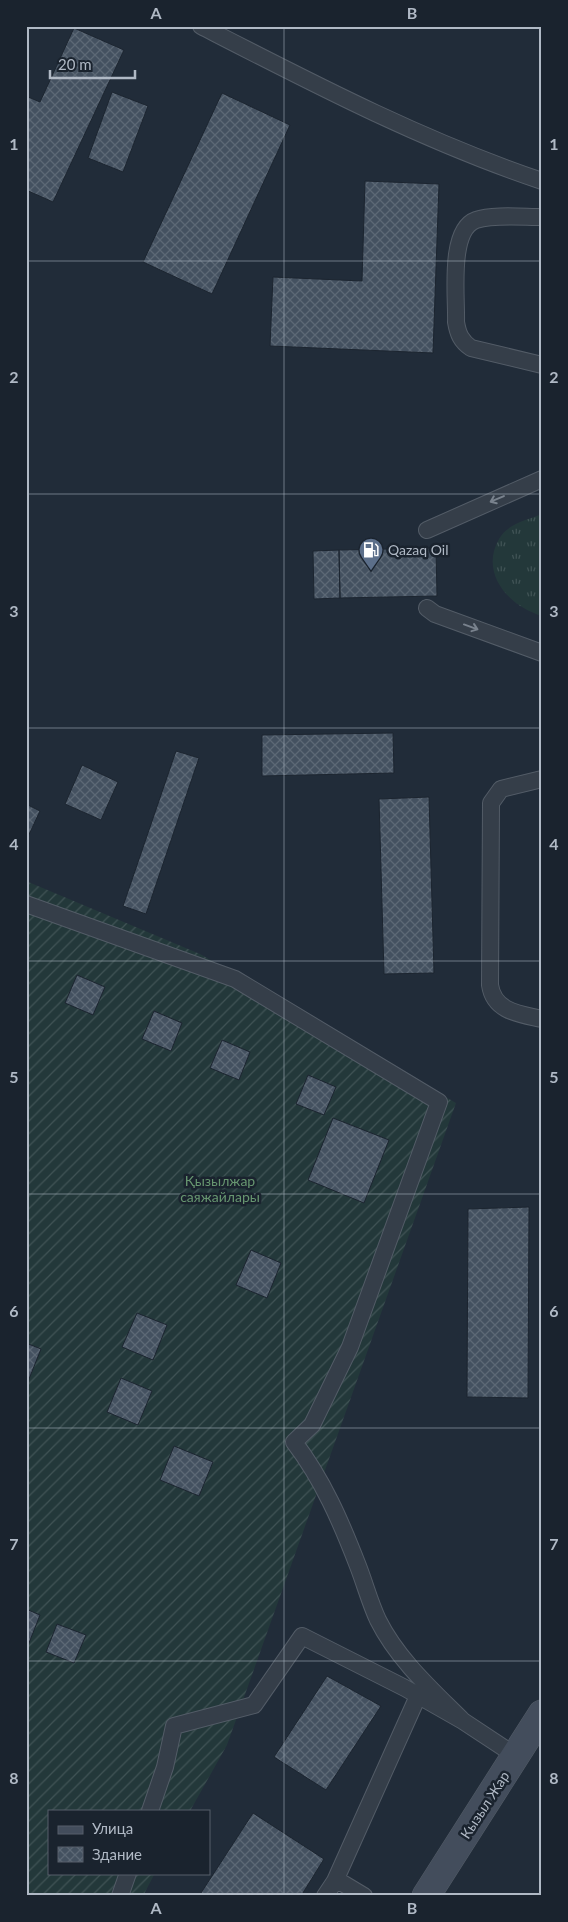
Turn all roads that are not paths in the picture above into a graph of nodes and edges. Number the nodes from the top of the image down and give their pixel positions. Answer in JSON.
{"nodes":[{"id":1,"x":201,"y":26,"type":"edge"},
{"id":2,"x":542,"y":180,"type":"edge"},
{"id":3,"x":542,"y":217,"type":"edge"},
{"id":4,"x":542,"y":365,"type":"edge"},
{"id":5,"x":542,"y":480,"type":"edge"},
{"id":6,"x":427,"y":530,"type":"dead end"},
{"id":7,"x":427,"y":608,"type":"dead end"},
{"id":8,"x":542,"y":653,"type":"edge"},
{"id":9,"x":542,"y":778,"type":"edge"},
{"id":10,"x":26,"y":904,"type":"edge"},
{"id":11,"x":542,"y":1019,"type":"edge"},
{"id":12,"x":418,"y":1696,"type":"junction"},
{"id":13,"x":542,"y":1714,"type":"edge"},
{"id":14,"x":463,"y":1721,"type":"junction"},
{"id":15,"x":516,"y":1756,"type":"junction"},
{"id":16,"x":150,"y":1810,"type":"edge"},
{"id":17,"x":128,"y":1874,"type":"edge"},
{"id":18,"x":335,"y":1881,"type":"junction"},
{"id":19,"x":120,"y":1896,"type":"edge"},
{"id":20,"x":325,"y":1896,"type":"edge"},
{"id":21,"x":364,"y":1896,"type":"edge"},
{"id":22,"x":426,"y":1896,"type":"edge"}],
"edges":[{"from":1,"to":2,"type":"lane"},
{"from":3,"to":4,"type":"lane"},
{"from":5,"to":6,"type":"lane","one_way":true},
{"from":7,"to":8,"type":"lane","one_way":true},
{"from":9,"to":11,"type":"lane"},
{"from":10,"to":14,"type":"lane"},
{"from":12,"to":14,"type":"lane"},
{"from":12,"to":16,"type":"lane"},
{"from":12,"to":18,"type":"lane"},
{"from":13,"to":15,"type":"main road","name":"Кызыл Жар"},
{"from":14,"to":15,"type":"lane"},
{"from":15,"to":22,"type":"main road","name":"Кызыл Жар"},
{"from":17,"to":19,"type":"lane"},
{"from":18,"to":20,"type":"lane"},
{"from":18,"to":21,"type":"lane"}]}
